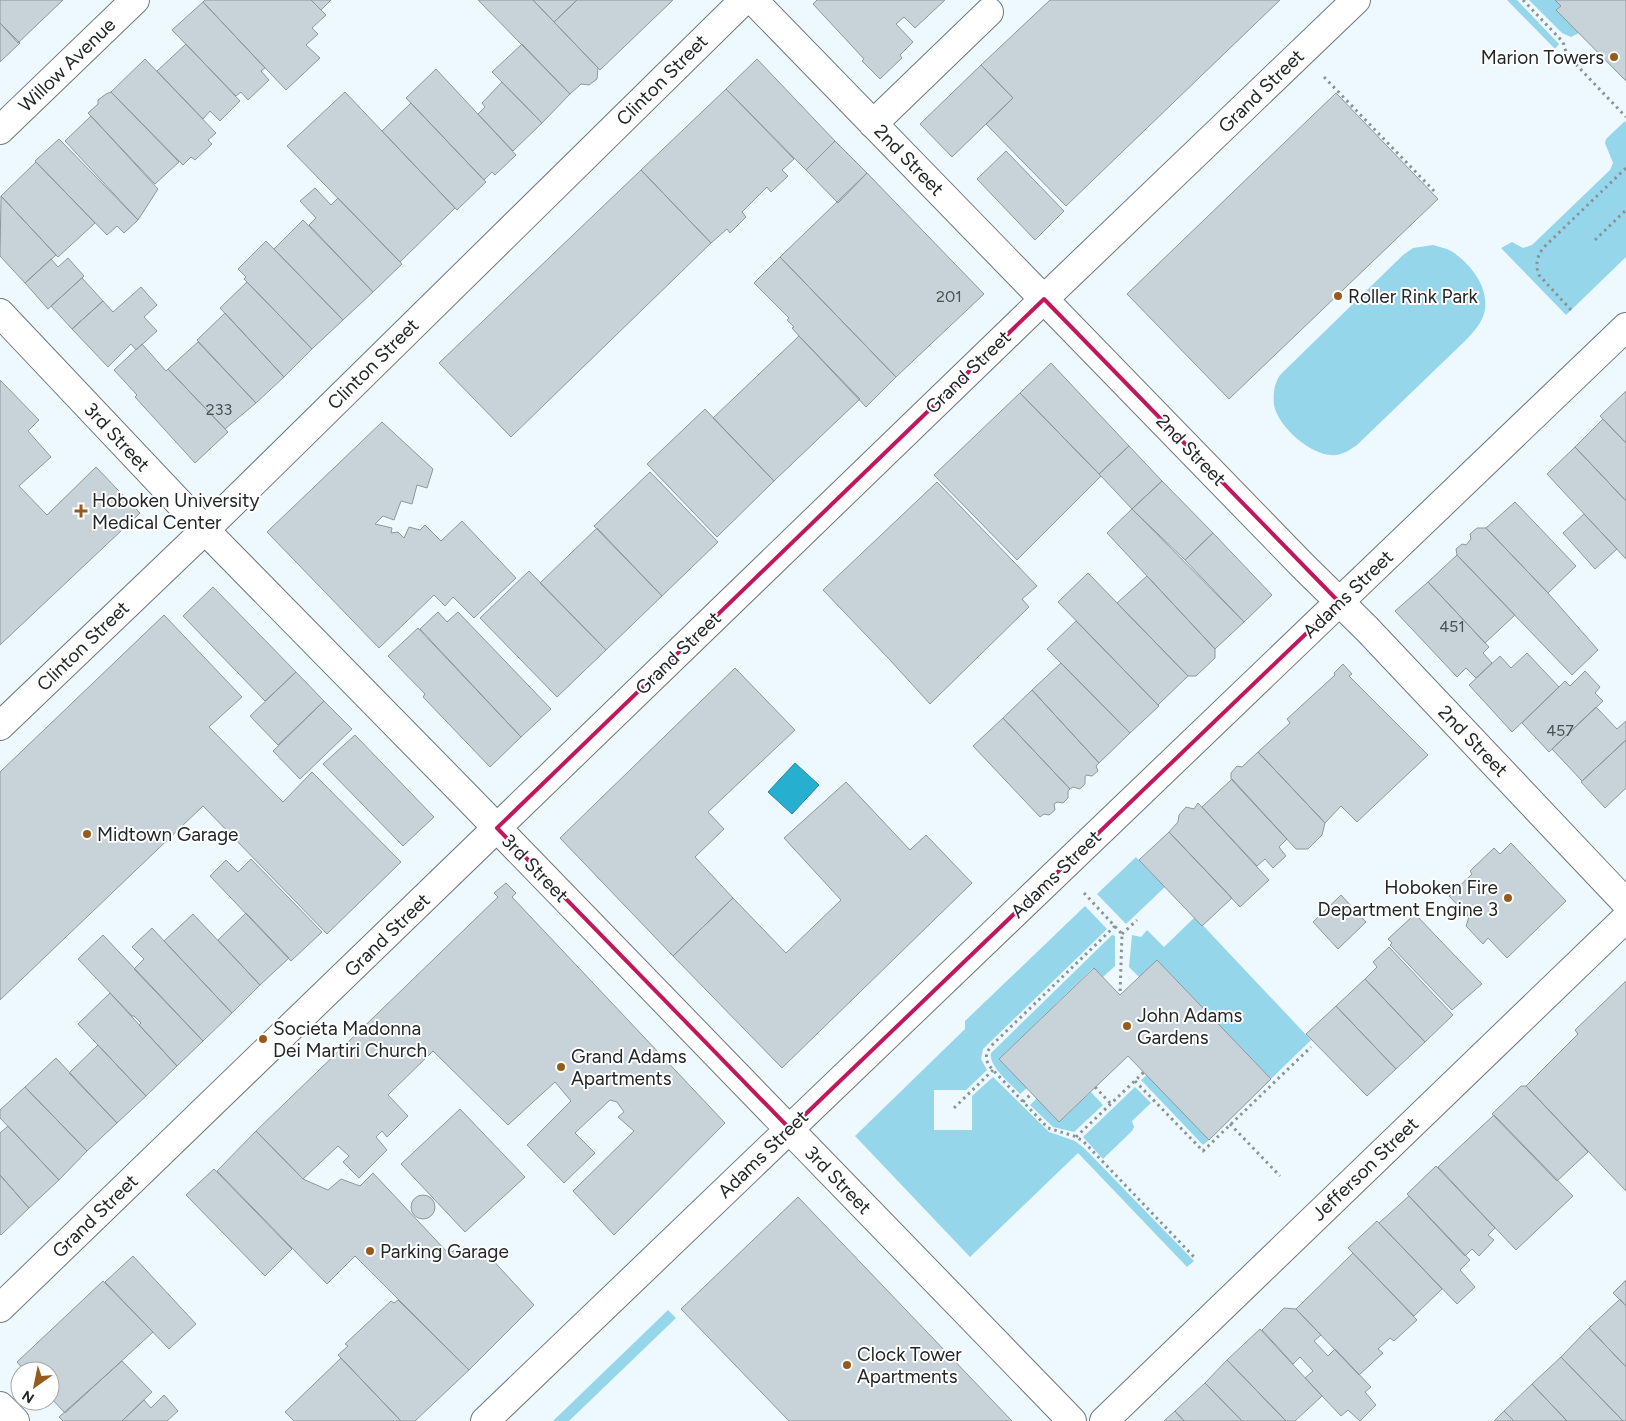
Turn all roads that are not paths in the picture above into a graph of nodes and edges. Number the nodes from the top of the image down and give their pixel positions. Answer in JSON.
{"nodes":[{"id":1,"x":135,"y":0,"type":"edge"},
{"id":2,"x":744,"y":0,"type":"edge"},
{"id":3,"x":753,"y":0,"type":"edge"},
{"id":4,"x":1356,"y":0,"type":"edge"},
{"id":5,"x":989,"y":12,"type":"dead end"},
{"id":6,"x":873,"y":124,"type":"junction"},
{"id":7,"x":0,"y":130,"type":"edge"},
{"id":8,"x":1044,"y":299,"type":"junction"},
{"id":9,"x":0,"y":313,"type":"edge"},
{"id":10,"x":1626,"y":326,"type":"edge"},
{"id":11,"x":205,"y":530,"type":"junction"},
{"id":12,"x":1339,"y":602,"type":"junction"},
{"id":13,"x":0,"y":726,"type":"edge"},
{"id":14,"x":497,"y":828,"type":"junction"},
{"id":15,"x":1626,"y":903,"type":"edge"},
{"id":16,"x":1626,"y":918,"type":"edge"},
{"id":17,"x":790,"y":1130,"type":"junction"},
{"id":18,"x":0,"y":1308,"type":"edge"},
{"id":19,"x":0,"y":1406,"type":"edge"},
{"id":20,"x":14,"y":1421,"type":"edge"},
{"id":21,"x":485,"y":1421,"type":"edge"},
{"id":22,"x":1072,"y":1421,"type":"edge"},
{"id":23,"x":1104,"y":1421,"type":"edge"}],
"edges":[{"from":1,"to":7,"type":"street","name":"Willow Avenue"},
{"from":2,"to":11,"type":"street","name":"Clinton Street"},
{"from":3,"to":6,"type":"street","name":"2nd Street"},
{"from":4,"to":8,"type":"street","name":"Grand Street"},
{"from":5,"to":6,"type":"street"},
{"from":6,"to":8,"type":"street","name":"2nd Street"},
{"from":8,"to":12,"type":"street","name":"2nd Street"},
{"from":8,"to":14,"type":"street","name":"Grand Street"},
{"from":9,"to":11,"type":"street","name":"3rd Street"},
{"from":10,"to":12,"type":"street","name":"Adams Street"},
{"from":11,"to":13,"type":"street","name":"Clinton Street"},
{"from":11,"to":14,"type":"street","name":"3rd Street"},
{"from":12,"to":15,"type":"street","name":"2nd Street"},
{"from":12,"to":17,"type":"street","name":"Adams Street"},
{"from":14,"to":17,"type":"street","name":"3rd Street"},
{"from":14,"to":18,"type":"street","name":"Grand Street"},
{"from":16,"to":23,"type":"street","name":"Jefferson Street"},
{"from":17,"to":21,"type":"street","name":"Adams Street"},
{"from":17,"to":22,"type":"street","name":"3rd Street"},
{"from":19,"to":20,"type":"street"}]}
